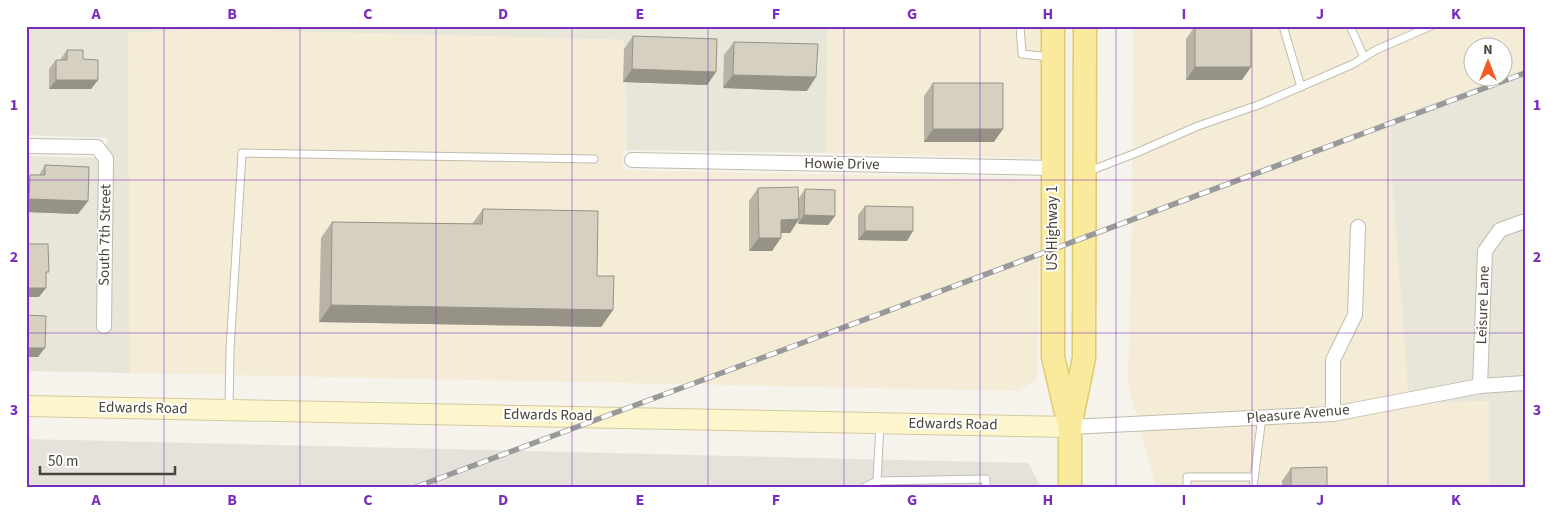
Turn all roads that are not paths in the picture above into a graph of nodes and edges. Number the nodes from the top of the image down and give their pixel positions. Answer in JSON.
{"nodes":[{"id":1,"x":1020,"y":26,"type":"edge"},
{"id":2,"x":1053,"y":26,"type":"edge"},
{"id":3,"x":1085,"y":26,"type":"edge"},
{"id":4,"x":1283,"y":26,"type":"edge"},
{"id":5,"x":1350,"y":26,"type":"edge"},
{"id":6,"x":1432,"y":26,"type":"edge"},
{"id":7,"x":1053,"y":57,"type":"junction"},
{"id":8,"x":1364,"y":57,"type":"junction"},
{"id":9,"x":1301,"y":87,"type":"junction"},
{"id":10,"x":26,"y":146,"type":"edge"},
{"id":11,"x":594,"y":159,"type":"dead end"},
{"id":12,"x":632,"y":160,"type":"dead end"},
{"id":13,"x":1052,"y":168,"type":"junction"},
{"id":14,"x":1084,"y":172,"type":"junction"},
{"id":15,"x":1525,"y":221,"type":"edge"},
{"id":16,"x":1358,"y":227,"type":"dead end"},
{"id":17,"x":104,"y":326,"type":"dead end"},
{"id":18,"x":1525,"y":383,"type":"edge"},
{"id":19,"x":1480,"y":386,"type":"junction"},
{"id":20,"x":26,"y":406,"type":"edge"},
{"id":21,"x":229,"y":409,"type":"junction"},
{"id":22,"x":1333,"y":414,"type":"junction"},
{"id":23,"x":1262,"y":417,"type":"junction"},
{"id":24,"x":880,"y":422,"type":"junction"},
{"id":25,"x":1070,"y":427,"type":"junction"},
{"id":26,"x":1253,"y":477,"type":"junction"},
{"id":27,"x":877,"y":484,"type":"edge"},
{"id":28,"x":865,"y":487,"type":"edge"},
{"id":29,"x":986,"y":487,"type":"edge"},
{"id":30,"x":1070,"y":487,"type":"edge"},
{"id":31,"x":1187,"y":487,"type":"edge"},
{"id":32,"x":1253,"y":487,"type":"edge"}],
"edges":[{"from":1,"to":7,"type":"lane"},
{"from":2,"to":7,"type":"main road","name":"US Highway 1"},
{"from":3,"to":14,"type":"main road","name":"US Highway 1"},
{"from":4,"to":9,"type":"lane"},
{"from":5,"to":8,"type":"lane"},
{"from":6,"to":8,"type":"lane"},
{"from":7,"to":13,"type":"main road","name":"US Highway 1"},
{"from":8,"to":9,"type":"lane"},
{"from":9,"to":14,"type":"lane"},
{"from":10,"to":17,"type":"street","name":"South 7th Street"},
{"from":11,"to":21,"type":"lane"},
{"from":12,"to":13,"type":"street","name":"Howie Drive"},
{"from":13,"to":25,"type":"main road","name":"US Highway 1"},
{"from":14,"to":25,"type":"main road","name":"US Highway 1"},
{"from":15,"to":19,"type":"street","name":"Leisure Lane"},
{"from":16,"to":22,"type":"street"},
{"from":18,"to":19,"type":"street","name":"Pleasure Avenue"},
{"from":19,"to":22,"type":"street","name":"Pleasure Avenue"},
{"from":20,"to":21,"type":"main road","name":"Edwards Road"},
{"from":21,"to":24,"type":"main road","name":"Edwards Road"},
{"from":22,"to":23,"type":"street","name":"Pleasure Avenue"},
{"from":23,"to":25,"type":"street","name":"Pleasure Avenue"},
{"from":23,"to":26,"type":"lane"},
{"from":24,"to":25,"type":"main road","name":"Edwards Road"},
{"from":24,"to":27,"type":"lane"},
{"from":25,"to":30,"type":"main road","name":"US Highway 1"},
{"from":26,"to":31,"type":"lane"},
{"from":26,"to":32,"type":"lane"},
{"from":27,"to":28,"type":"lane"},
{"from":27,"to":29,"type":"lane"}]}
